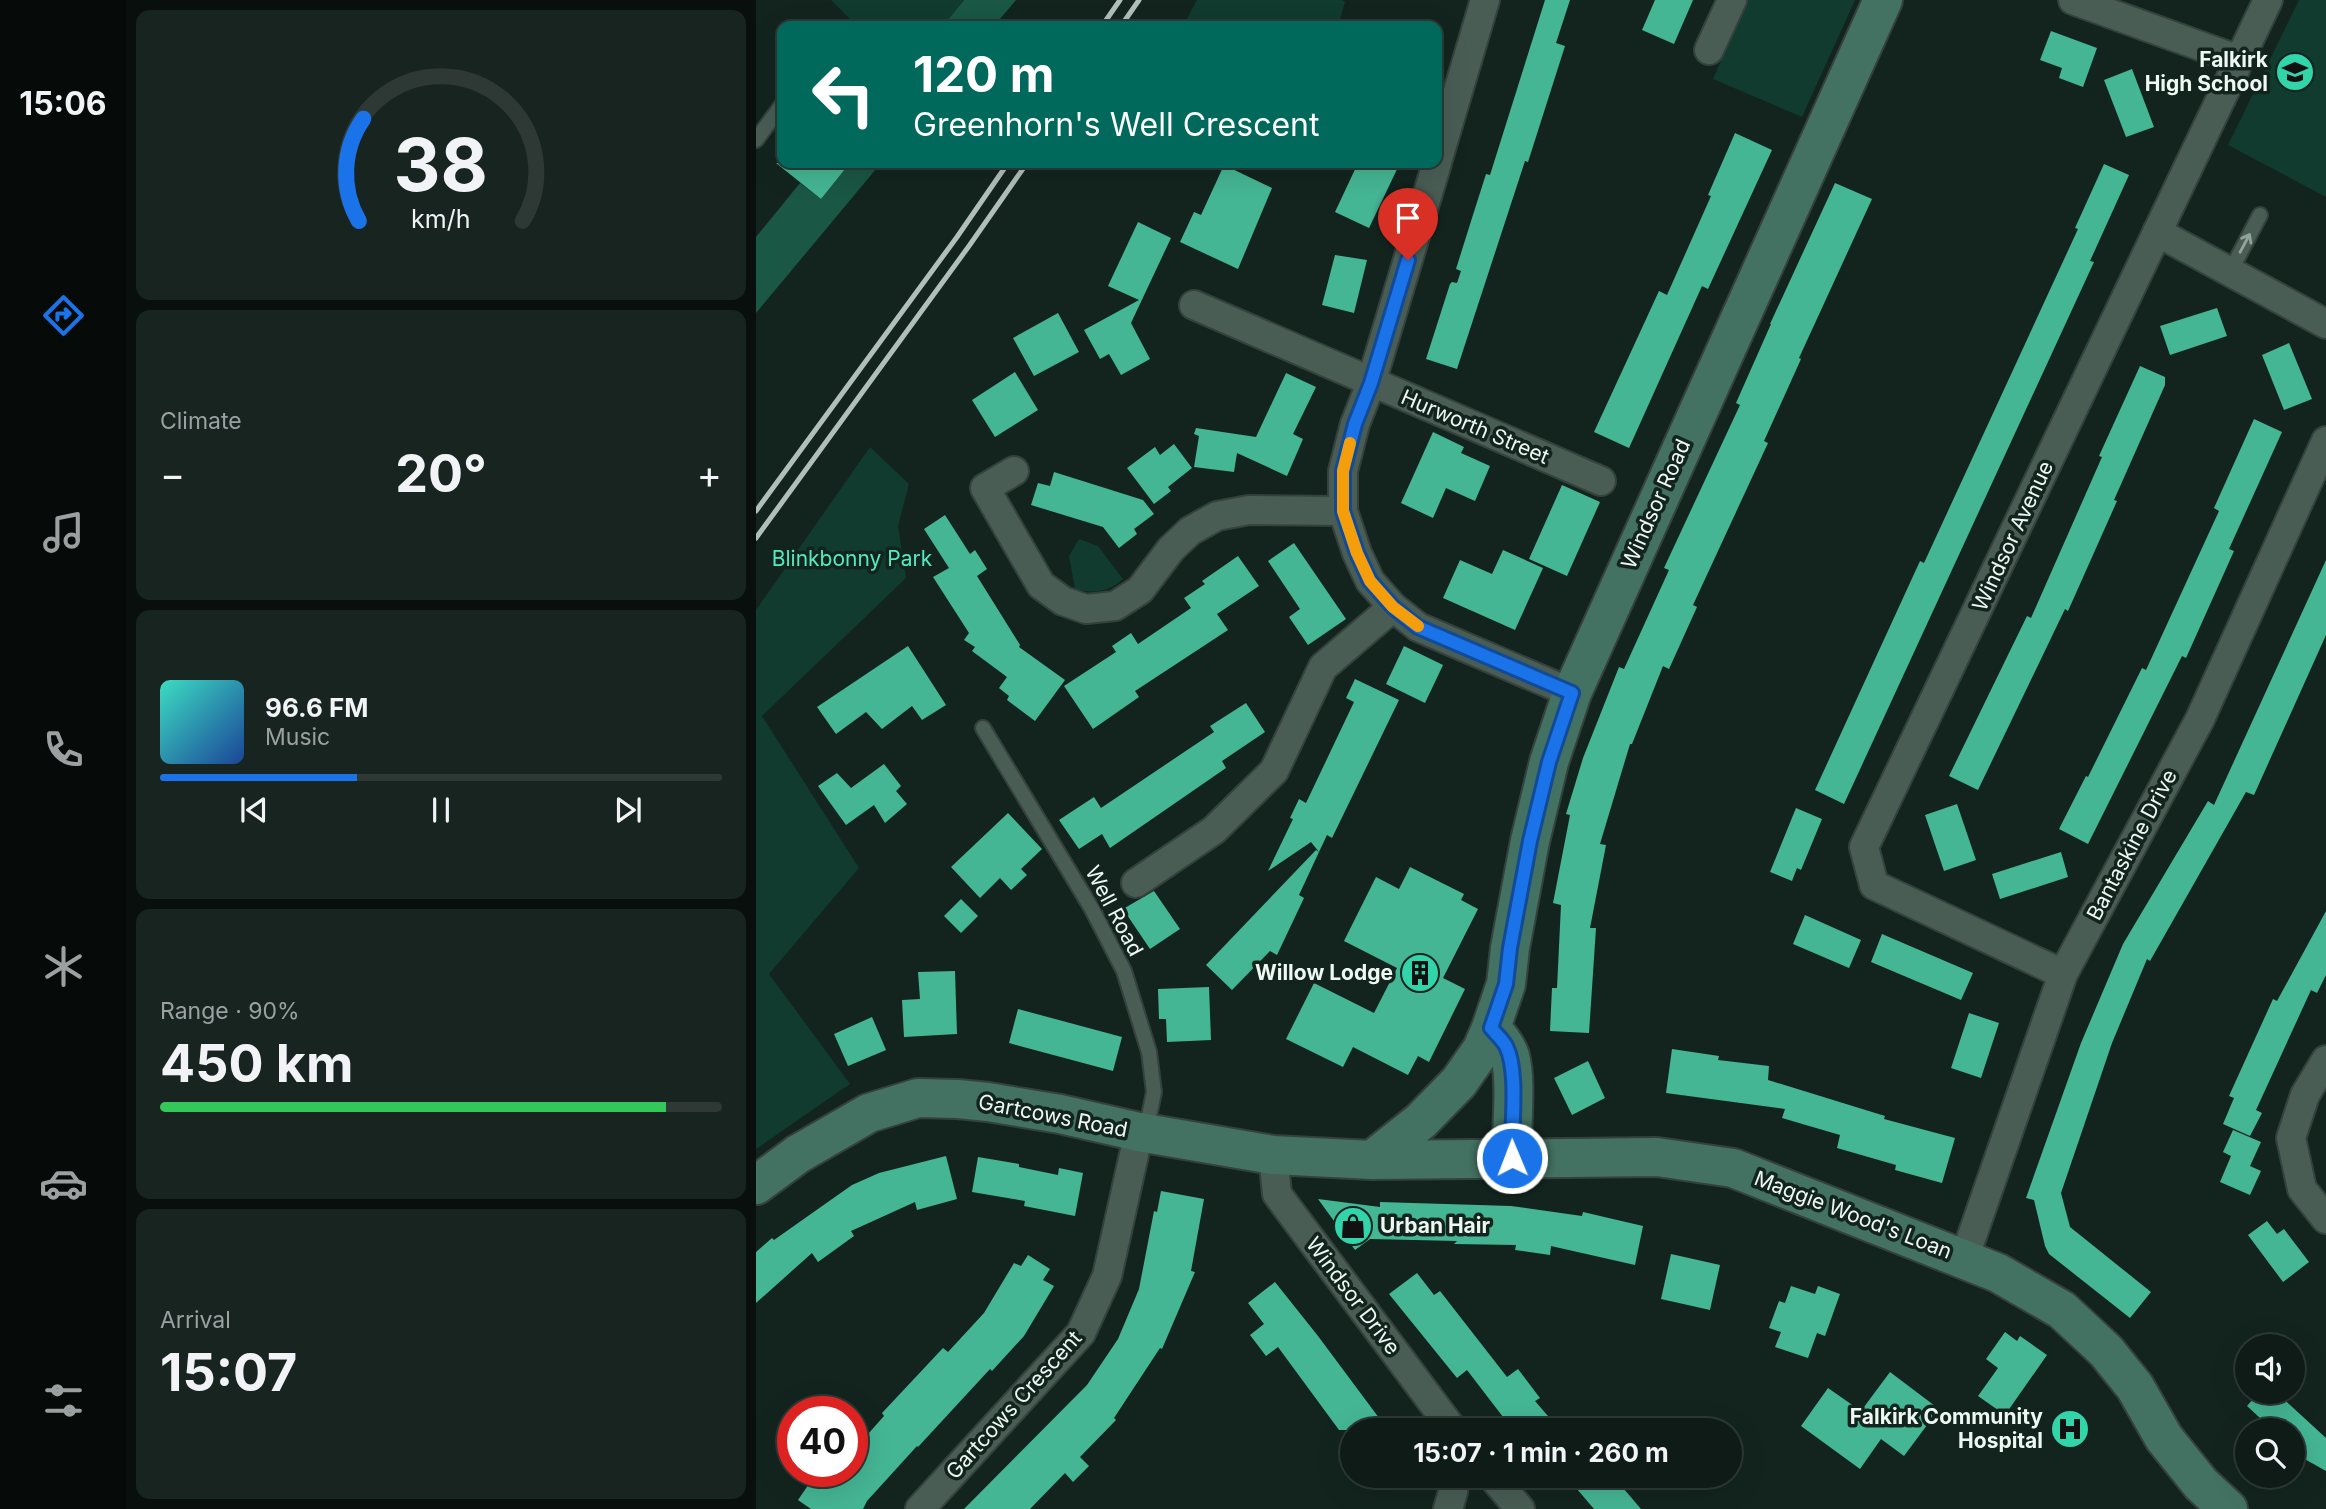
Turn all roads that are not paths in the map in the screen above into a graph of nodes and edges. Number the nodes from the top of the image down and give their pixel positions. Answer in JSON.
{"nodes":[{"id":1,"x":1485,"y":0,"type":"edge"},
{"id":2,"x":1732,"y":0,"type":"edge"},
{"id":3,"x":1883,"y":0,"type":"edge"},
{"id":4,"x":2073,"y":0,"type":"edge"},
{"id":5,"x":2268,"y":0,"type":"edge"},
{"id":6,"x":1709,"y":50,"type":"dead end"},
{"id":7,"x":2239,"y":60,"type":"junction"},
{"id":8,"x":777,"y":112,"type":"edge"},
{"id":9,"x":756,"y":140,"type":"edge"},
{"id":10,"x":1442,"y":145,"type":"edge"},
{"id":11,"x":1435,"y":168,"type":"edge"},
{"id":12,"x":2260,"y":215,"type":"dead end"},
{"id":13,"x":2157,"y":232,"type":"junction"},
{"id":14,"x":2230,"y":272,"type":"junction"},
{"id":15,"x":1194,"y":305,"type":"dead end"},
{"id":16,"x":2326,"y":324,"type":"edge"},
{"id":17,"x":1371,"y":383,"type":"junction"},
{"id":18,"x":2326,"y":441,"type":"edge"},
{"id":19,"x":1014,"y":471,"type":"dead end"},
{"id":20,"x":1601,"y":481,"type":"dead end"},
{"id":21,"x":1343,"y":511,"type":"junction"},
{"id":22,"x":1393,"y":607,"type":"junction"},
{"id":23,"x":1572,"y":693,"type":"junction"},
{"id":24,"x":982,"y":728,"type":"dead end"},
{"id":25,"x":1136,"y":883,"type":"dead end"},
{"id":26,"x":2063,"y":974,"type":"junction"},
{"id":27,"x":1491,"y":1028,"type":"junction"},
{"id":28,"x":2326,"y":1060,"type":"edge"},
{"id":29,"x":1142,"y":1133,"type":"junction"},
{"id":30,"x":1273,"y":1155,"type":"junction"},
{"id":31,"x":1512,"y":1158,"type":"junction"},
{"id":32,"x":1372,"y":1160,"type":"junction"},
{"id":33,"x":756,"y":1185,"type":"edge"},
{"id":34,"x":2326,"y":1219,"type":"edge"},
{"id":35,"x":1964,"y":1259,"type":"junction"},
{"id":36,"x":1442,"y":1418,"type":"edge"},
{"id":37,"x":1453,"y":1488,"type":"edge"},
{"id":38,"x":1502,"y":1488,"type":"edge"},
{"id":39,"x":920,"y":1509,"type":"edge"},
{"id":40,"x":1448,"y":1509,"type":"edge"},
{"id":41,"x":1520,"y":1509,"type":"edge"},
{"id":42,"x":2228,"y":1509,"type":"edge"}],
"edges":[{"from":1,"to":10,"type":"street"},
{"from":2,"to":6,"type":"street"},
{"from":3,"to":23,"type":"street","name":"Windsor Road"},
{"from":4,"to":7,"type":"street"},
{"from":5,"to":7,"type":"street","name":"Windsor Avenue"},
{"from":7,"to":13,"type":"street","name":"Windsor Avenue"},
{"from":8,"to":9,"type":"lane"},
{"from":11,"to":17,"type":"street"},
{"from":14,"to":12,"type":"lane","one_way":true},
{"from":13,"to":14,"type":"street"},
{"from":13,"to":26,"type":"street","name":"Windsor Avenue"},
{"from":14,"to":16,"type":"street"},
{"from":15,"to":17,"type":"street","name":"Hurworth Street"},
{"from":17,"to":20,"type":"street","name":"Hurworth Street"},
{"from":17,"to":21,"type":"street"},
{"from":18,"to":26,"type":"street","name":"Bantaskine Drive"},
{"from":19,"to":21,"type":"street"},
{"from":21,"to":22,"type":"street"},
{"from":22,"to":23,"type":"street"},
{"from":22,"to":25,"type":"street"},
{"from":23,"to":27,"type":"street","name":"Windsor Road"},
{"from":24,"to":29,"type":"lane","name":"Well Road"},
{"from":26,"to":35,"type":"street","name":"Bantaskine Drive"},
{"from":27,"to":31,"type":"street"},
{"from":27,"to":32,"type":"street","name":"Windsor Road"},
{"from":28,"to":34,"type":"street"},
{"from":29,"to":30,"type":"street","name":"Gartcows Road"},
{"from":29,"to":33,"type":"street","name":"Gartcows Road"},
{"from":29,"to":39,"type":"street","name":"Gartcows Crescent"},
{"from":30,"to":32,"type":"street","name":"Gartcows Road"},
{"from":30,"to":36,"type":"street","name":"Windsor Drive"},
{"from":31,"to":32,"type":"street","name":"Maggie Wood's Loan"},
{"from":31,"to":35,"type":"street","name":"Maggie Wood's Loan"},
{"from":35,"to":42,"type":"street","name":"Maggie Wood's Loan"},
{"from":37,"to":40,"type":"street"},
{"from":38,"to":41,"type":"street"}]}
